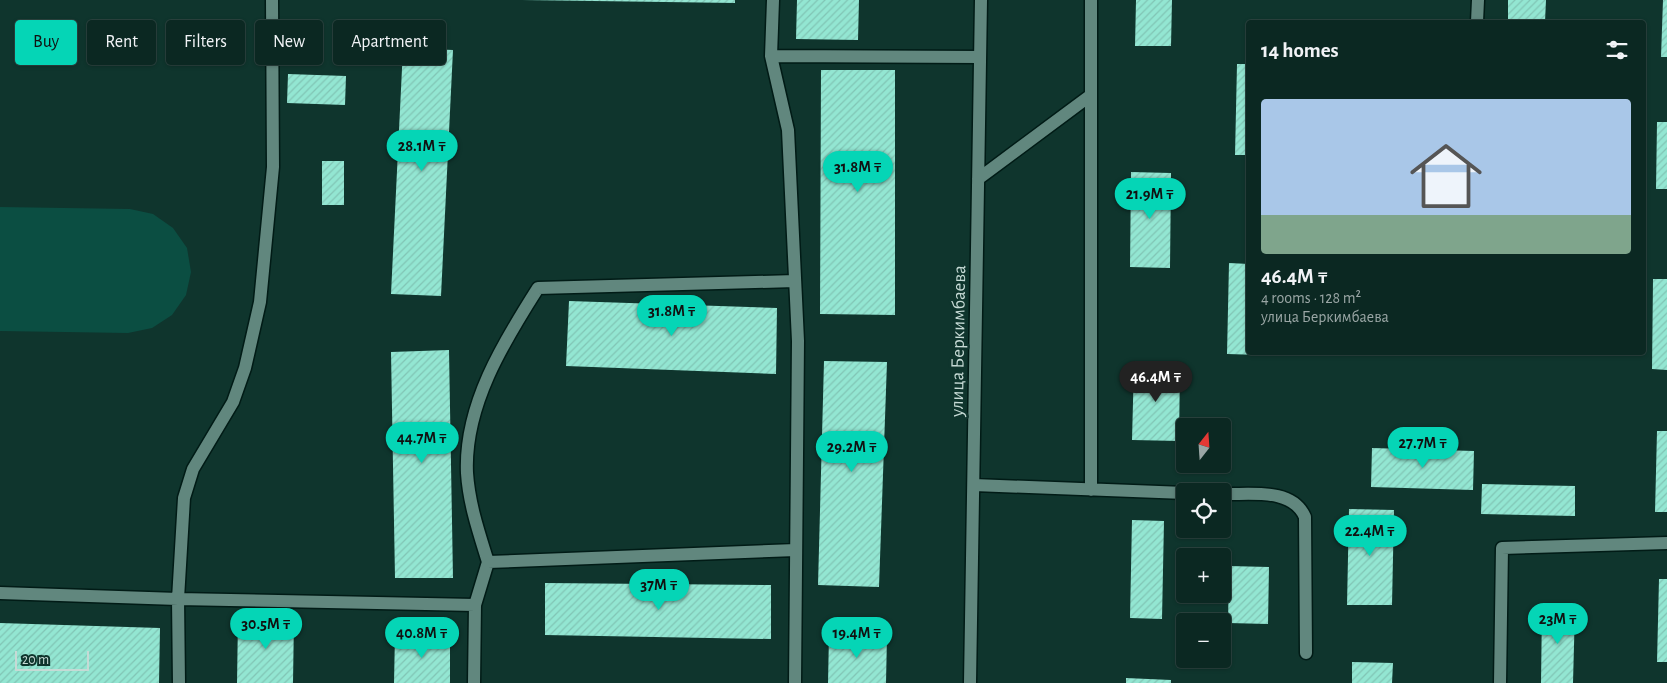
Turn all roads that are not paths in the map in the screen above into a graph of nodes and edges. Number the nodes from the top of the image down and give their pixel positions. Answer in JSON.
{"nodes":[{"id":1,"x":272,"y":0,"type":"edge"},
{"id":2,"x":773,"y":0,"type":"edge"},
{"id":3,"x":981,"y":0,"type":"edge"},
{"id":4,"x":1091,"y":0,"type":"edge"},
{"id":5,"x":1478,"y":0,"type":"edge"},
{"id":6,"x":1477,"y":20,"type":"edge"},
{"id":7,"x":771,"y":56,"type":"junction"},
{"id":8,"x":980,"y":57,"type":"junction"},
{"id":9,"x":1090,"y":95,"type":"junction"},
{"id":10,"x":978,"y":179,"type":"junction"},
{"id":11,"x":795,"y":281,"type":"junction"},
{"id":12,"x":974,"y":485,"type":"junction"},
{"id":13,"x":1091,"y":490,"type":"junction"},
{"id":14,"x":1176,"y":493,"type":"edge"},
{"id":15,"x":1231,"y":494,"type":"edge"},
{"id":16,"x":1667,"y":543,"type":"edge"},
{"id":17,"x":796,"y":550,"type":"junction"},
{"id":18,"x":488,"y":562,"type":"junction"},
{"id":19,"x":0,"y":592,"type":"edge"},
{"id":20,"x":178,"y":599,"type":"junction"},
{"id":21,"x":475,"y":606,"type":"junction"},
{"id":22,"x":1306,"y":653,"type":"dead end"},
{"id":23,"x":179,"y":683,"type":"edge"},
{"id":24,"x":474,"y":683,"type":"edge"},
{"id":25,"x":795,"y":683,"type":"edge"},
{"id":26,"x":970,"y":683,"type":"edge"},
{"id":27,"x":1500,"y":683,"type":"edge"}],
"edges":[{"from":1,"to":20,"type":"street"},
{"from":2,"to":7,"type":"street"},
{"from":3,"to":8,"type":"street","name":"улица Беркимбаева"},
{"from":4,"to":9,"type":"street"},
{"from":5,"to":6,"type":"street"},
{"from":7,"to":8,"type":"street"},
{"from":7,"to":11,"type":"street"},
{"from":8,"to":10,"type":"street","name":"улица Беркимбаева"},
{"from":9,"to":10,"type":"street"},
{"from":9,"to":13,"type":"street"},
{"from":10,"to":12,"type":"street","name":"улица Беркимбаева"},
{"from":11,"to":17,"type":"street"},
{"from":11,"to":18,"type":"street"},
{"from":12,"to":13,"type":"street"},
{"from":12,"to":26,"type":"street","name":"улица Беркимбаева"},
{"from":13,"to":14,"type":"street"},
{"from":15,"to":22,"type":"street"},
{"from":16,"to":27,"type":"street"},
{"from":17,"to":18,"type":"street"},
{"from":17,"to":25,"type":"street"},
{"from":18,"to":21,"type":"street"},
{"from":19,"to":20,"type":"street"},
{"from":20,"to":21,"type":"street"},
{"from":20,"to":23,"type":"street"},
{"from":21,"to":24,"type":"street"}]}
